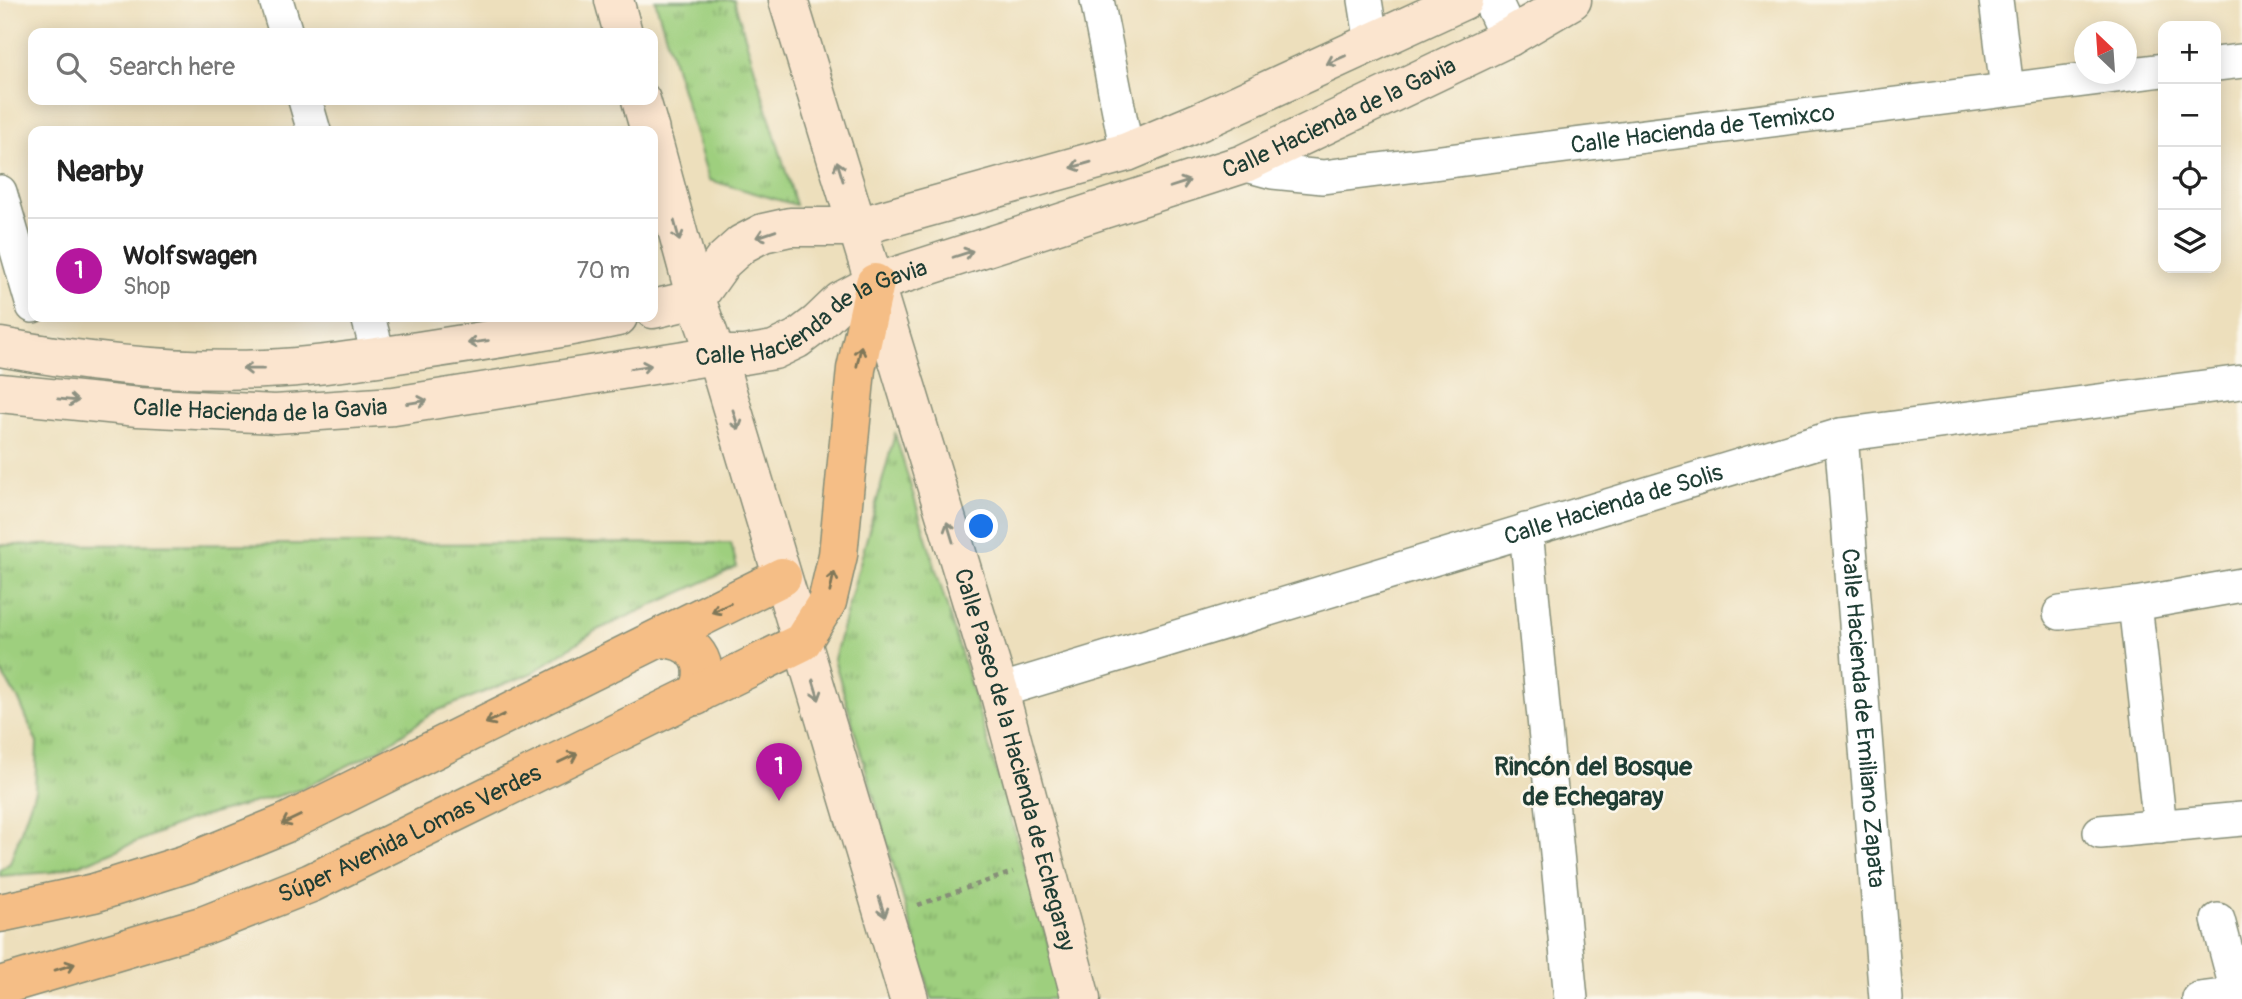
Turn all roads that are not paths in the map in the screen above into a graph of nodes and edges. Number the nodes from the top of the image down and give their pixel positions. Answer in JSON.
{"nodes":[{"id":1,"x":276,"y":0,"type":"edge"},
{"id":2,"x":614,"y":0,"type":"edge"},
{"id":3,"x":788,"y":0,"type":"edge"},
{"id":4,"x":1097,"y":0,"type":"edge"},
{"id":5,"x":1365,"y":0,"type":"edge"},
{"id":6,"x":1464,"y":0,"type":"edge"},
{"id":7,"x":1492,"y":0,"type":"edge"},
{"id":8,"x":1572,"y":0,"type":"edge"},
{"id":9,"x":1996,"y":0,"type":"edge"},
{"id":10,"x":284,"y":28,"type":"edge"},
{"id":11,"x":622,"y":28,"type":"edge"},
{"id":12,"x":1509,"y":37,"type":"junction"},
{"id":13,"x":1372,"y":44,"type":"junction"},
{"id":14,"x":2242,"y":61,"type":"edge"},
{"id":15,"x":2221,"y":63,"type":"edge"},
{"id":16,"x":2158,"y":71,"type":"edge"},
{"id":17,"x":2007,"y":89,"type":"junction"},
{"id":18,"x":306,"y":105,"type":"edge"},
{"id":19,"x":642,"y":105,"type":"edge"},
{"id":20,"x":313,"y":126,"type":"edge"},
{"id":21,"x":649,"y":126,"type":"edge"},
{"id":22,"x":1127,"y":152,"type":"junction"},
{"id":23,"x":658,"y":159,"type":"edge"},
{"id":24,"x":1243,"y":164,"type":"junction"},
{"id":25,"x":0,"y":192,"type":"edge"},
{"id":26,"x":858,"y":227,"type":"junction"},
{"id":27,"x":875,"y":283,"type":"junction"},
{"id":28,"x":28,"y":289,"type":"edge"},
{"id":29,"x":696,"y":299,"type":"junction"},
{"id":30,"x":658,"y":308,"type":"edge"},
{"id":31,"x":38,"y":322,"type":"edge"},
{"id":32,"x":369,"y":322,"type":"edge"},
{"id":33,"x":595,"y":322,"type":"edge"},
{"id":34,"x":0,"y":347,"type":"edge"},
{"id":35,"x":716,"y":355,"type":"junction"},
{"id":36,"x":48,"y":356,"type":"junction"},
{"id":37,"x":379,"y":357,"type":"junction"},
{"id":38,"x":2242,"y":382,"type":"edge"},
{"id":39,"x":0,"y":393,"type":"edge"},
{"id":40,"x":1841,"y":435,"type":"junction"},
{"id":41,"x":1527,"y":530,"type":"junction"},
{"id":42,"x":782,"y":577,"type":"junction"},
{"id":43,"x":2242,"y":585,"type":"edge"},
{"id":44,"x":2135,"y":604,"type":"junction"},
{"id":45,"x":2060,"y":613,"type":"dead end"},
{"id":46,"x":660,"y":638,"type":"junction"},
{"id":47,"x":802,"y":642,"type":"junction"},
{"id":48,"x":999,"y":691,"type":"junction"},
{"id":49,"x":696,"y":696,"type":"junction"},
{"id":50,"x":2242,"y":819,"type":"edge"},
{"id":51,"x":2160,"y":827,"type":"junction"},
{"id":52,"x":2100,"y":832,"type":"dead end"},
{"id":53,"x":0,"y":913,"type":"edge"},
{"id":54,"x":2218,"y":920,"type":"dead end"},
{"id":55,"x":0,"y":986,"type":"edge"},
{"id":56,"x":2238,"y":997,"type":"edge"},
{"id":57,"x":909,"y":999,"type":"edge"},
{"id":58,"x":1081,"y":999,"type":"edge"},
{"id":59,"x":1571,"y":999,"type":"edge"},
{"id":60,"x":1886,"y":999,"type":"edge"},
{"id":61,"x":2199,"y":999,"type":"edge"}],
"edges":[{"from":1,"to":10,"type":"street"},
{"from":2,"to":11,"type":"main road"},
{"from":26,"to":3,"type":"main road","name":"Calle Paseo de la Hacienda de Echegaray","one_way":true},
{"from":4,"to":22,"type":"street"},
{"from":5,"to":13,"type":"street"},
{"from":6,"to":13,"type":"main road"},
{"from":7,"to":12,"type":"street"},
{"from":8,"to":12,"type":"main road","name":"Calle Hacienda de la Gavia"},
{"from":9,"to":17,"type":"street"},
{"from":12,"to":24,"type":"main road","name":"Calle Hacienda de la Gavia"},
{"from":13,"to":22,"type":"main road","one_way":true},
{"from":14,"to":15,"type":"street"},
{"from":16,"to":17,"type":"street","name":"Calle Hacienda de Temixco"},
{"from":17,"to":24,"type":"street","name":"Calle Hacienda de Temixco"},
{"from":18,"to":20,"type":"street"},
{"from":19,"to":21,"type":"main road"},
{"from":22,"to":26,"type":"main road","one_way":true},
{"from":23,"to":29,"type":"main road","one_way":true},
{"from":27,"to":24,"type":"main road","name":"Calle Hacienda de la Gavia","one_way":true},
{"from":25,"to":28,"type":"street"},
{"from":26,"to":27,"type":"main road","name":"Calle Paseo de la Hacienda de Echegaray"},
{"from":26,"to":29,"type":"main road","one_way":true},
{"from":27,"to":35,"type":"main road","name":"Calle Hacienda de la Gavia"},
{"from":47,"to":27,"type":"main road","one_way":true},
{"from":48,"to":27,"type":"main road","name":"Calle Paseo de la Hacienda de Echegaray","one_way":true},
{"from":29,"to":30,"type":"main road"},
{"from":29,"to":35,"type":"main road"},
{"from":31,"to":36,"type":"street"},
{"from":32,"to":37,"type":"street"},
{"from":33,"to":37,"type":"main road","name":"Calle Hacienda de la Gavia","one_way":true},
{"from":34,"to":36,"type":"main road","name":"Calle Hacienda de la Gavia"},
{"from":39,"to":35,"type":"main road","name":"Calle Hacienda de la Gavia","one_way":true},
{"from":35,"to":42,"type":"main road","one_way":true},
{"from":37,"to":36,"type":"main road","name":"Calle Hacienda de la Gavia","one_way":true},
{"from":38,"to":40,"type":"street","name":"Calle Hacienda de Solis"},
{"from":40,"to":41,"type":"street","name":"Calle Hacienda de Solis"},
{"from":40,"to":60,"type":"street","name":"Calle Hacienda de Emiliano Zapata"},
{"from":41,"to":48,"type":"street","name":"Calle Hacienda de Solis"},
{"from":41,"to":59,"type":"street"},
{"from":42,"to":46,"type":"main road","one_way":true},
{"from":42,"to":47,"type":"main road"},
{"from":43,"to":44,"type":"street"},
{"from":44,"to":45,"type":"street"},
{"from":44,"to":51,"type":"street"},
{"from":46,"to":49,"type":"main road"},
{"from":46,"to":53,"type":"main road","one_way":true},
{"from":47,"to":49,"type":"main road","name":"Súper Avenida Lomas Verdes"},
{"from":47,"to":57,"type":"main road","one_way":true},
{"from":48,"to":58,"type":"main road","name":"Calle Paseo de la Hacienda de Echegaray"},
{"from":55,"to":49,"type":"main road","name":"Súper Avenida Lomas Verdes","one_way":true},
{"from":50,"to":51,"type":"street"},
{"from":51,"to":52,"type":"street"},
{"from":54,"to":56,"type":"street"},
{"from":56,"to":61,"type":"street"}]}
